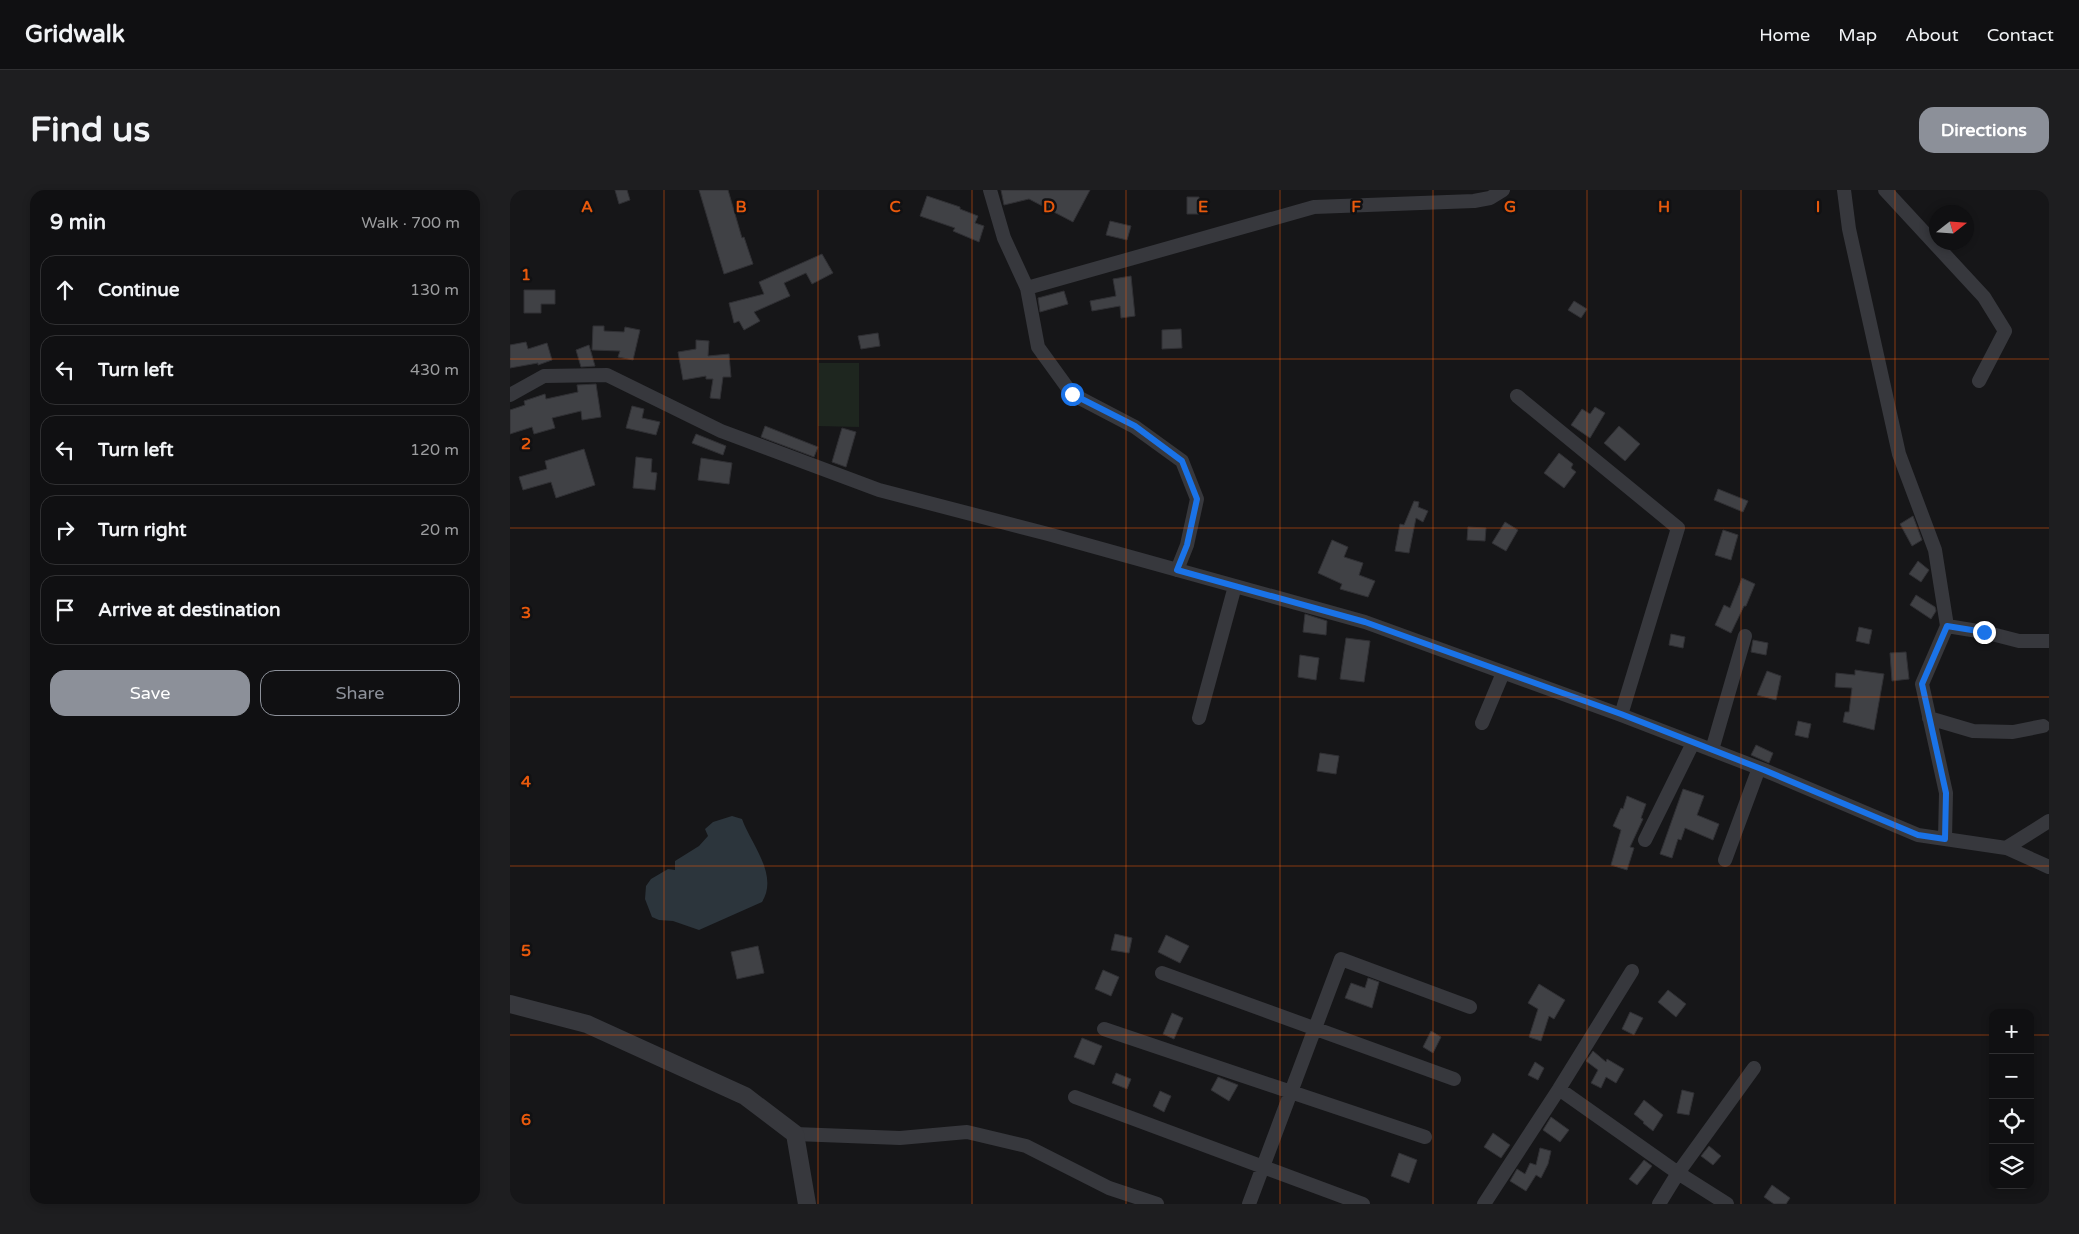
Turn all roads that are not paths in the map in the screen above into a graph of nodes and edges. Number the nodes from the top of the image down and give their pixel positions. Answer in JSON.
{"nodes":[{"id":1,"x":990,"y":190,"type":"edge"},
{"id":2,"x":1503,"y":190,"type":"edge"},
{"id":3,"x":1885,"y":190,"type":"edge"},
{"id":4,"x":1848,"y":192,"type":"edge"},
{"id":5,"x":1027,"y":288,"type":"junction"},
{"id":6,"x":1979,"y":381,"type":"dead end"},
{"id":7,"x":510,"y":395,"type":"edge"},
{"id":8,"x":1517,"y":396,"type":"dead end"},
{"id":9,"x":1177,"y":570,"type":"junction"},
{"id":10,"x":1235,"y":586,"type":"junction"},
{"id":11,"x":1947,"y":626,"type":"junction"},
{"id":12,"x":1745,"y":636,"type":"dead end"},
{"id":13,"x":2049,"y":641,"type":"edge"},
{"id":14,"x":1503,"y":672,"type":"junction"},
{"id":15,"x":1621,"y":714,"type":"junction"},
{"id":16,"x":1199,"y":718,"type":"dead end"},
{"id":17,"x":1930,"y":718,"type":"junction"},
{"id":18,"x":1482,"y":723,"type":"dead end"},
{"id":19,"x":2044,"y":726,"type":"dead end"},
{"id":20,"x":1693,"y":743,"type":"junction"},
{"id":21,"x":1712,"y":750,"type":"junction"},
{"id":22,"x":1759,"y":768,"type":"junction"},
{"id":23,"x":2049,"y":821,"type":"edge"},
{"id":24,"x":1945,"y":839,"type":"junction"},
{"id":25,"x":1645,"y":840,"type":"dead end"},
{"id":26,"x":2007,"y":848,"type":"junction"},
{"id":27,"x":1724,"y":860,"type":"dead end"},
{"id":28,"x":2049,"y":867,"type":"edge"},
{"id":29,"x":1632,"y":971,"type":"dead end"},
{"id":30,"x":1162,"y":973,"type":"dead end"},
{"id":31,"x":510,"y":1004,"type":"edge"},
{"id":32,"x":1470,"y":1007,"type":"dead end"},
{"id":33,"x":1315,"y":1028,"type":"junction"},
{"id":34,"x":1104,"y":1029,"type":"dead end"},
{"id":35,"x":1754,"y":1068,"type":"dead end"},
{"id":36,"x":1454,"y":1079,"type":"dead end"},
{"id":37,"x":1559,"y":1090,"type":"junction"},
{"id":38,"x":1291,"y":1092,"type":"junction"},
{"id":39,"x":1075,"y":1097,"type":"dead end"},
{"id":40,"x":795,"y":1134,"type":"junction"},
{"id":41,"x":1425,"y":1137,"type":"dead end"},
{"id":42,"x":1263,"y":1167,"type":"junction"},
{"id":43,"x":1678,"y":1174,"type":"junction"},
{"id":44,"x":807,"y":1204,"type":"edge"},
{"id":45,"x":1157,"y":1204,"type":"edge"},
{"id":46,"x":1249,"y":1204,"type":"edge"},
{"id":47,"x":1363,"y":1204,"type":"edge"},
{"id":48,"x":1484,"y":1204,"type":"edge"},
{"id":49,"x":1659,"y":1204,"type":"edge"},
{"id":50,"x":1727,"y":1204,"type":"edge"}],
"edges":[{"from":1,"to":5,"type":"street"},
{"from":2,"to":5,"type":"street"},
{"from":3,"to":6,"type":"street"},
{"from":4,"to":11,"type":"street"},
{"from":5,"to":9,"type":"street"},
{"from":7,"to":9,"type":"street"},
{"from":8,"to":15,"type":"street"},
{"from":9,"to":10,"type":"street"},
{"from":10,"to":14,"type":"street"},
{"from":10,"to":16,"type":"street"},
{"from":11,"to":13,"type":"street"},
{"from":11,"to":17,"type":"street"},
{"from":12,"to":21,"type":"street"},
{"from":14,"to":15,"type":"street"},
{"from":14,"to":18,"type":"street"},
{"from":15,"to":20,"type":"street"},
{"from":17,"to":19,"type":"street"},
{"from":17,"to":24,"type":"street"},
{"from":20,"to":21,"type":"street"},
{"from":20,"to":25,"type":"street"},
{"from":21,"to":22,"type":"street"},
{"from":22,"to":24,"type":"street"},
{"from":22,"to":27,"type":"street"},
{"from":23,"to":26,"type":"street"},
{"from":24,"to":26,"type":"street"},
{"from":26,"to":28,"type":"street"},
{"from":29,"to":37,"type":"street"},
{"from":30,"to":33,"type":"street"},
{"from":31,"to":40,"type":"street"},
{"from":32,"to":33,"type":"street"},
{"from":33,"to":36,"type":"street"},
{"from":33,"to":38,"type":"street"},
{"from":34,"to":38,"type":"street"},
{"from":35,"to":43,"type":"street"},
{"from":37,"to":43,"type":"street"},
{"from":37,"to":48,"type":"street"},
{"from":38,"to":41,"type":"street"},
{"from":38,"to":42,"type":"street"},
{"from":39,"to":42,"type":"street"},
{"from":40,"to":44,"type":"street"},
{"from":40,"to":45,"type":"street"},
{"from":42,"to":46,"type":"street"},
{"from":42,"to":47,"type":"street"},
{"from":43,"to":49,"type":"street"},
{"from":43,"to":50,"type":"street"}]}
